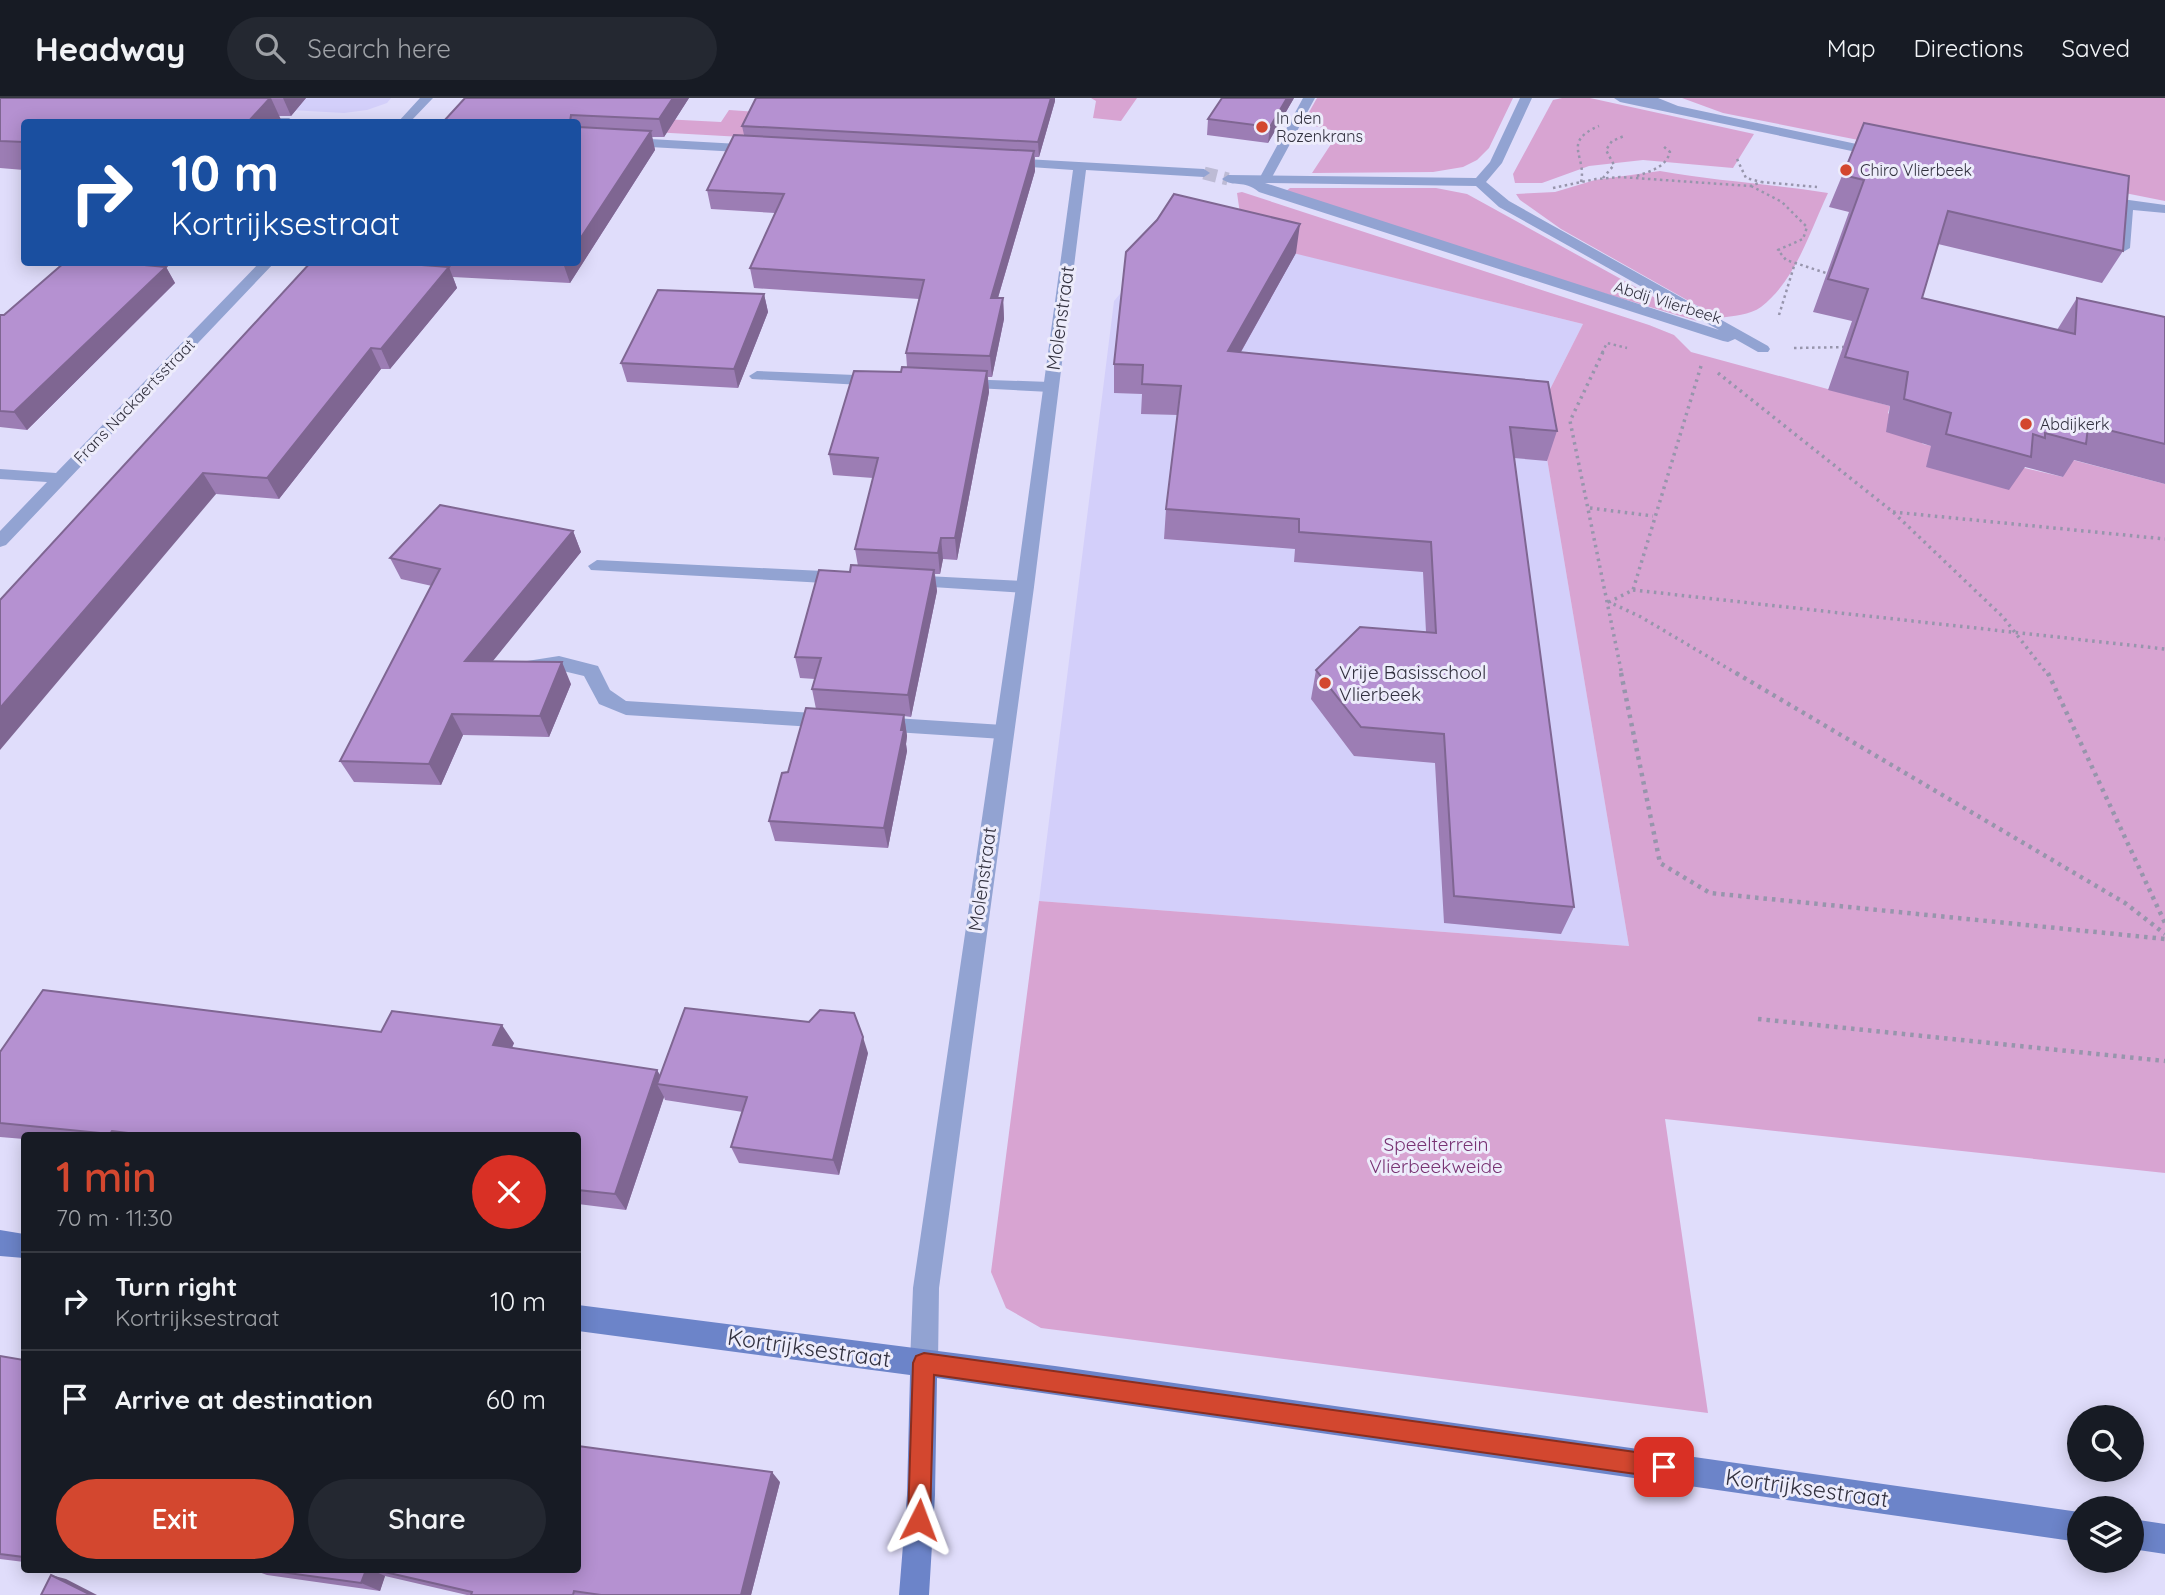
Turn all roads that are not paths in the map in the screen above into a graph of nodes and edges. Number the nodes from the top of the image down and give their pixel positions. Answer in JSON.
{"nodes":[{"id":1,"x":428,"y":98,"type":"edge"},
{"id":2,"x":1309,"y":98,"type":"edge"},
{"id":3,"x":1526,"y":98,"type":"edge"},
{"id":4,"x":1620,"y":98,"type":"edge"},
{"id":5,"x":1648,"y":98,"type":"edge"},
{"id":6,"x":1674,"y":108,"type":"junction"},
{"id":7,"x":407,"y":119,"type":"edge"},
{"id":8,"x":581,"y":139,"type":"edge"},
{"id":9,"x":773,"y":150,"type":"edge"},
{"id":10,"x":1898,"y":156,"type":"edge"},
{"id":11,"x":996,"y":162,"type":"edge"},
{"id":12,"x":1080,"y":167,"type":"junction"},
{"id":13,"x":1204,"y":173,"type":"tunnel mouth"},
{"id":14,"x":1228,"y":179,"type":"tunnel mouth"},
{"id":15,"x":1258,"y":179,"type":"junction"},
{"id":16,"x":1479,"y":182,"type":"junction"},
{"id":17,"x":2087,"y":197,"type":"edge"},
{"id":18,"x":2127,"y":205,"type":"junction"},
{"id":19,"x":2165,"y":209,"type":"edge"},
{"id":20,"x":2123,"y":247,"type":"edge"},
{"id":21,"x":264,"y":266,"type":"edge"},
{"id":22,"x":757,"y":376,"type":"dead end"},
{"id":23,"x":896,"y":382,"type":"edge"},
{"id":24,"x":938,"y":383,"type":"edge"},
{"id":25,"x":1050,"y":387,"type":"junction"},
{"id":26,"x":0,"y":474,"type":"edge"},
{"id":27,"x":60,"y":478,"type":"junction"},
{"id":28,"x":0,"y":541,"type":"edge"},
{"id":29,"x":597,"y":566,"type":"dead end"},
{"id":30,"x":859,"y":579,"type":"edge"},
{"id":31,"x":887,"y":580,"type":"edge"},
{"id":32,"x":1025,"y":587,"type":"junction"},
{"id":33,"x":522,"y":668,"type":"edge"},
{"id":34,"x":1003,"y":732,"type":"junction"},
{"id":35,"x":0,"y":1243,"type":"edge"},
{"id":36,"x":21,"y":1246,"type":"edge"},
{"id":37,"x":581,"y":1318,"type":"edge"},
{"id":38,"x":924,"y":1363,"type":"junction"},
{"id":39,"x":2067,"y":1525,"type":"edge"},
{"id":40,"x":2144,"y":1536,"type":"edge"},
{"id":41,"x":2165,"y":1539,"type":"edge"},
{"id":42,"x":914,"y":1595,"type":"edge"}],
"edges":[{"from":1,"to":7,"type":"street"},
{"from":2,"to":15,"type":"street"},
{"from":3,"to":16,"type":"street"},
{"from":4,"to":6,"type":"street"},
{"from":5,"to":6,"type":"street"},
{"from":6,"to":10,"type":"street"},
{"from":8,"to":9,"type":"street"},
{"from":11,"to":12,"type":"street"},
{"from":12,"to":13,"type":"street"},
{"from":12,"to":25,"type":"street","name":"Molenstraat"},
{"from":14,"to":15,"type":"street","name":"Abdij Vlierbeek"},
{"from":15,"to":16,"type":"street","name":"Abdij Vlierbeek"},
{"from":15,"to":16,"type":"street","name":"Abdij Vlierbeek"},
{"from":17,"to":18,"type":"street"},
{"from":18,"to":19,"type":"street"},
{"from":18,"to":20,"type":"street"},
{"from":21,"to":27,"type":"street","name":"Frans Nackaertsstraat"},
{"from":22,"to":23,"type":"street"},
{"from":24,"to":25,"type":"street"},
{"from":25,"to":32,"type":"street","name":"Molenstraat"},
{"from":26,"to":27,"type":"street"},
{"from":27,"to":28,"type":"street","name":"Frans Nackaertsstraat"},
{"from":29,"to":30,"type":"street"},
{"from":31,"to":32,"type":"street"},
{"from":32,"to":34,"type":"street","name":"Molenstraat"},
{"from":33,"to":34,"type":"street"},
{"from":34,"to":38,"type":"street","name":"Molenstraat"},
{"from":35,"to":36,"type":"street"},
{"from":37,"to":38,"type":"street","name":"Kortrijksestraat"},
{"from":38,"to":39,"type":"street","name":"Kortrijksestraat"},
{"from":38,"to":42,"type":"street","name":"Molenstraat"},
{"from":40,"to":41,"type":"street"}]}
